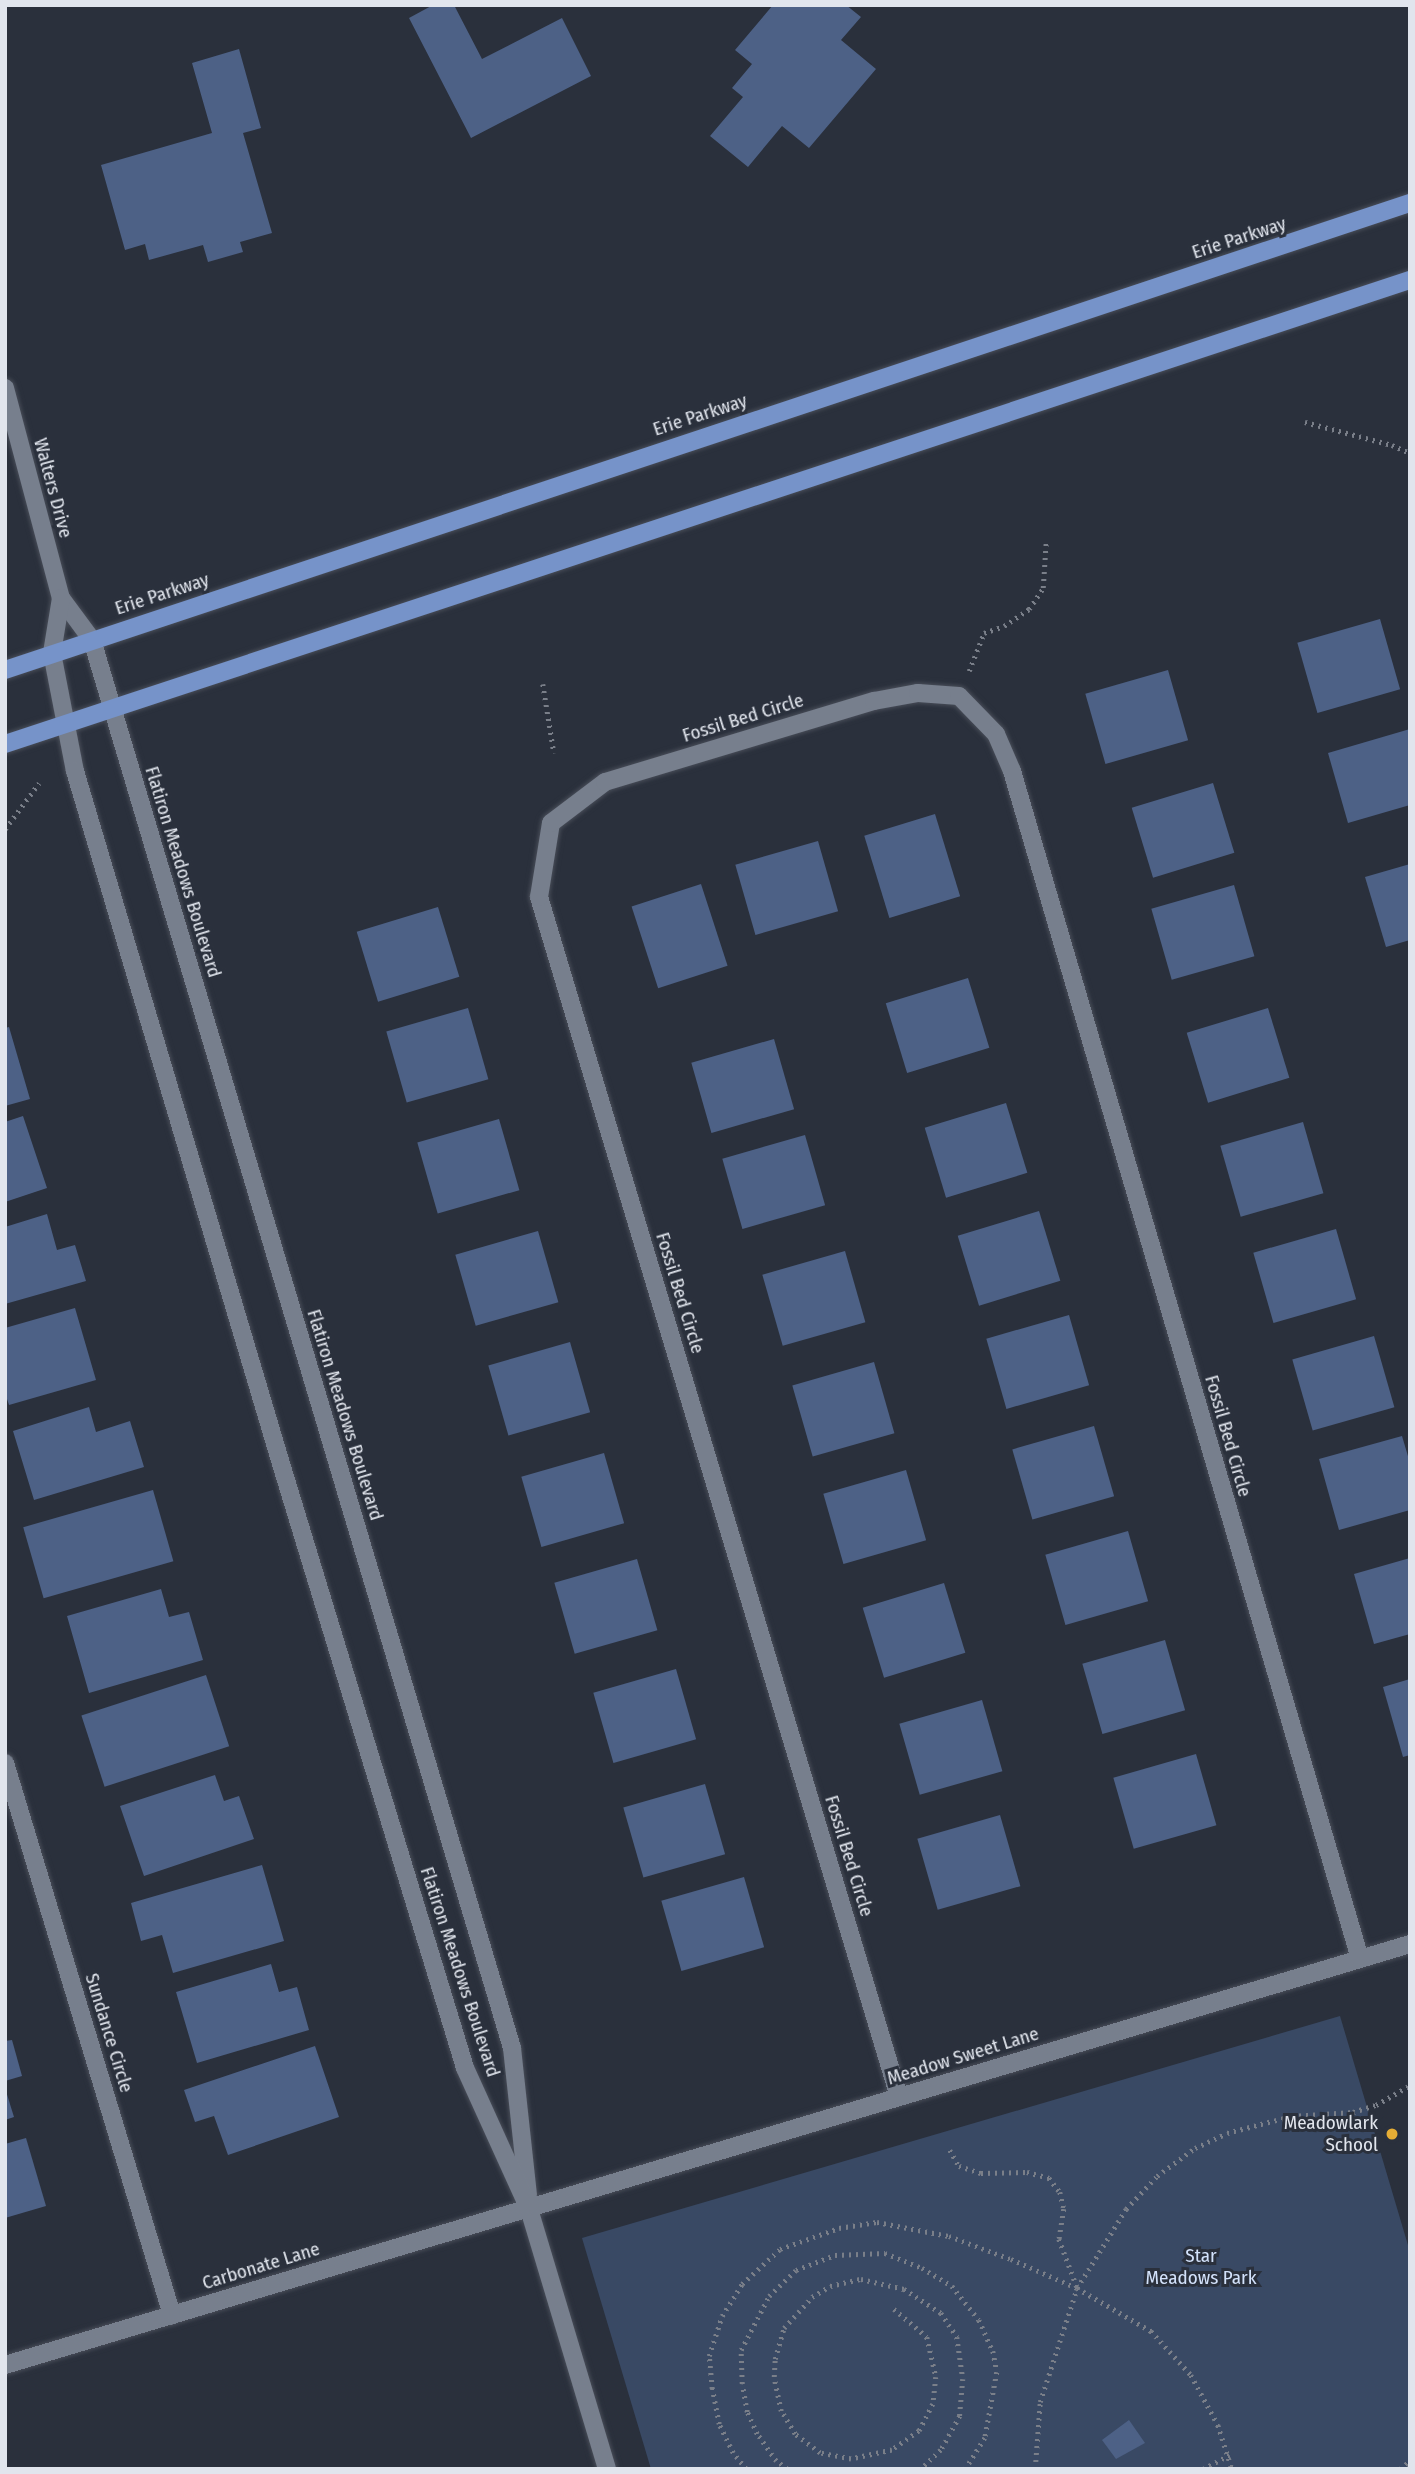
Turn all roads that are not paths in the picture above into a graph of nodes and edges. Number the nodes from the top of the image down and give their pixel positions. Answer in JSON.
{"nodes":[{"id":1,"x":1410,"y":203,"type":"edge"},
{"id":2,"x":1410,"y":279,"type":"edge"},
{"id":3,"x":5,"y":388,"type":"edge"},
{"id":4,"x":61,"y":598,"type":"junction"},
{"id":5,"x":92,"y":640,"type":"junction"},
{"id":6,"x":52,"y":653,"type":"junction"},
{"id":7,"x":5,"y":670,"type":"edge"},
{"id":8,"x":113,"y":709,"type":"junction"},
{"id":9,"x":66,"y":724,"type":"junction"},
{"id":10,"x":5,"y":744,"type":"edge"},
{"id":11,"x":5,"y":1763,"type":"edge"},
{"id":12,"x":1410,"y":1944,"type":"edge"},
{"id":13,"x":1360,"y":1959,"type":"junction"},
{"id":14,"x":899,"y":2097,"type":"junction"},
{"id":15,"x":530,"y":2209,"type":"junction"},
{"id":16,"x":173,"y":2315,"type":"junction"},
{"id":17,"x":5,"y":2365,"type":"edge"},
{"id":18,"x":607,"y":2469,"type":"edge"}],
"edges":[{"from":1,"to":5,"type":"main road","name":"Erie Parkway"},
{"from":2,"to":8,"type":"main road"},
{"from":3,"to":4,"type":"street","name":"Walters Drive"},
{"from":4,"to":5,"type":"street","name":"Walters Drive"},
{"from":4,"to":6,"type":"street","name":"Walters Drive"},
{"from":5,"to":6,"type":"main road","name":"Erie Parkway"},
{"from":5,"to":8,"type":"street","name":"Flatiron Meadows Boulevard"},
{"from":6,"to":7,"type":"main road","name":"Erie Parkway"},
{"from":6,"to":9,"type":"street","name":"Flatiron Meadows Boulevard"},
{"from":8,"to":9,"type":"main road"},
{"from":8,"to":15,"type":"street","name":"Flatiron Meadows Boulevard"},
{"from":9,"to":10,"type":"main road"},
{"from":9,"to":15,"type":"street","name":"Flatiron Meadows Boulevard"},
{"from":11,"to":16,"type":"street","name":"Sundance Circle"},
{"from":12,"to":13,"type":"street","name":"Meadow Sweet Lane"},
{"from":13,"to":14,"type":"street","name":"Meadow Sweet Lane"},
{"from":13,"to":14,"type":"street","name":"Fossil Bed Circle"},
{"from":14,"to":15,"type":"street","name":"Meadow Sweet Lane"},
{"from":15,"to":16,"type":"street","name":"Carbonate Lane"},
{"from":15,"to":18,"type":"street","name":"Flatiron Meadows Boulevard"},
{"from":16,"to":17,"type":"street","name":"Carbonate Lane"}]}
